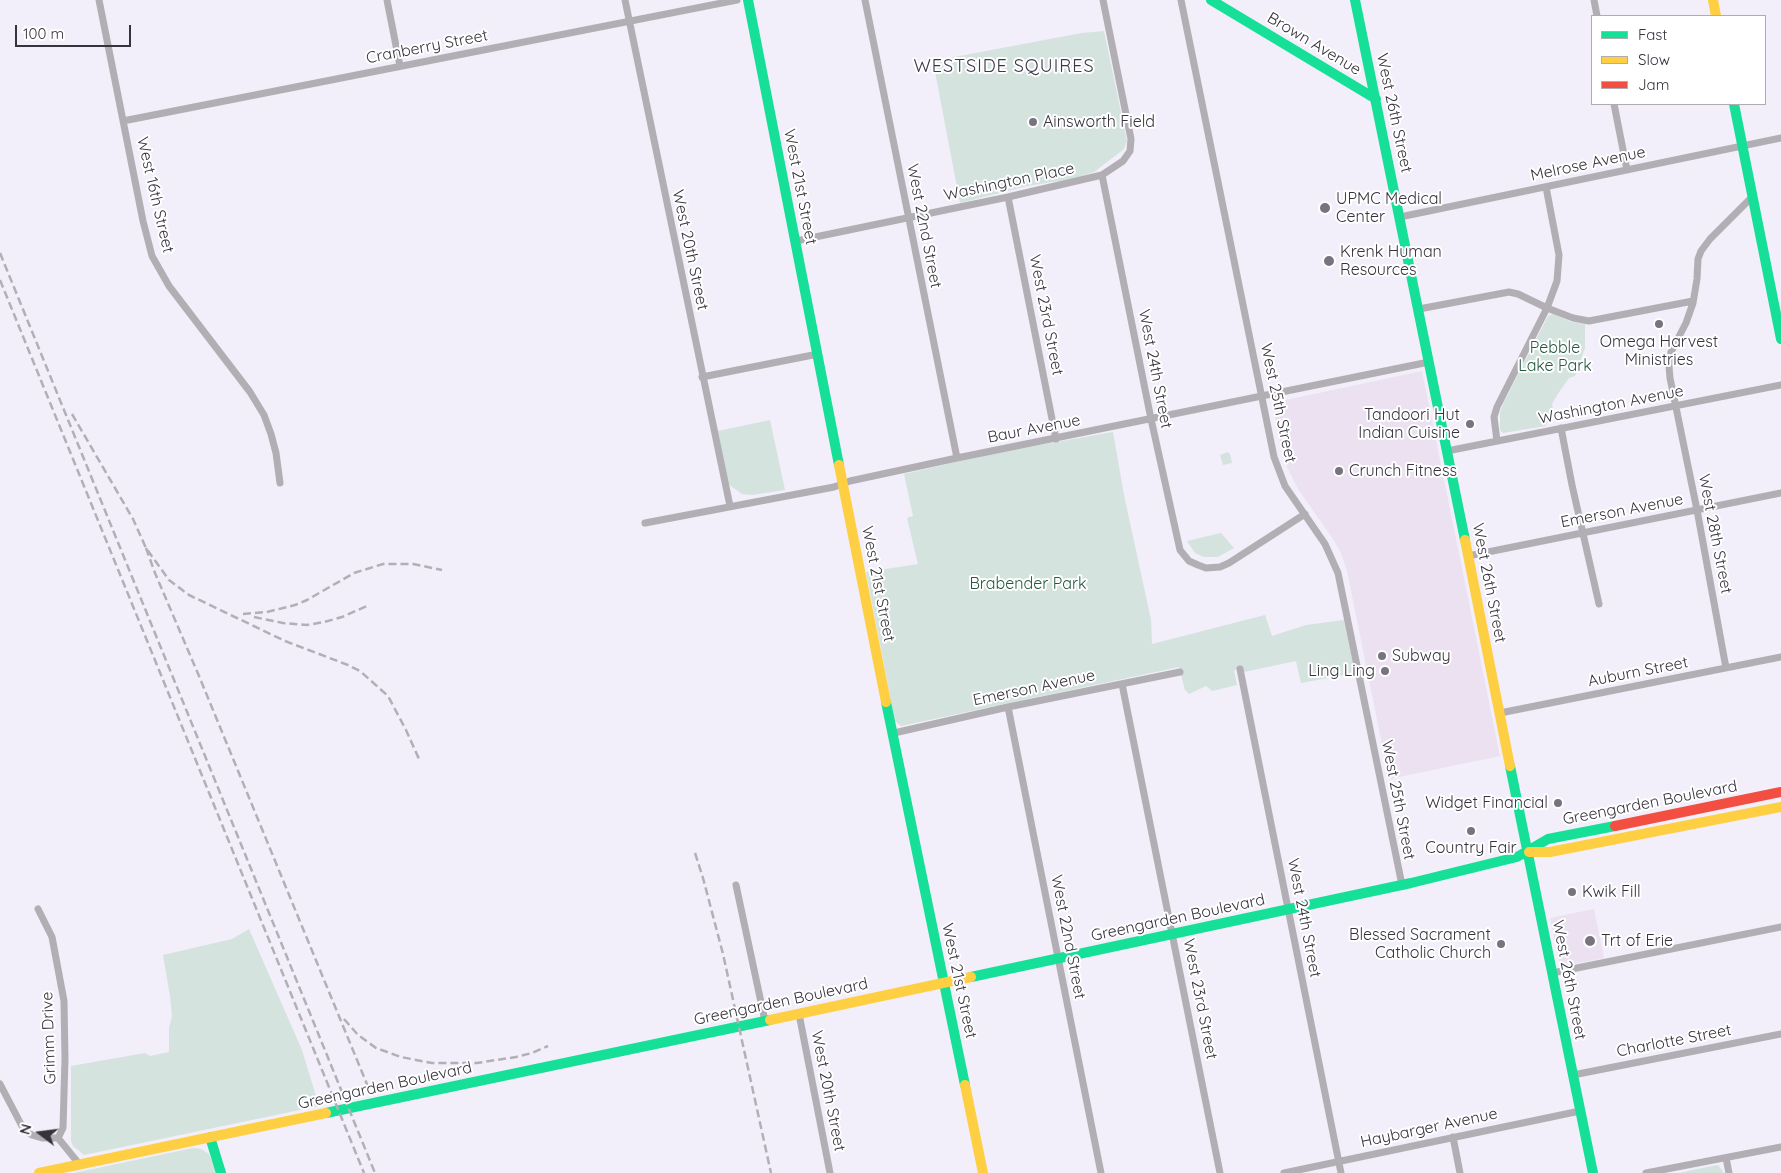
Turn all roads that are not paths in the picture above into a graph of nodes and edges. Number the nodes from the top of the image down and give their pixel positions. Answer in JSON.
{"nodes":[{"id":1,"x":100,"y":0,"type":"edge"},
{"id":2,"x":387,"y":0,"type":"edge"},
{"id":3,"x":624,"y":0,"type":"edge"},
{"id":4,"x":737,"y":0,"type":"edge"},
{"id":5,"x":748,"y":0,"type":"edge"},
{"id":6,"x":865,"y":0,"type":"edge"},
{"id":7,"x":1103,"y":0,"type":"edge"},
{"id":8,"x":1181,"y":0,"type":"edge"},
{"id":9,"x":1211,"y":0,"type":"edge"},
{"id":10,"x":1355,"y":0,"type":"edge"},
{"id":11,"x":1594,"y":0,"type":"edge"},
{"id":12,"x":1713,"y":0,"type":"edge"},
{"id":13,"x":1597,"y":15,"type":"edge"},
{"id":14,"x":1716,"y":15,"type":"edge"},
{"id":15,"x":629,"y":21,"type":"junction"},
{"id":16,"x":400,"y":66,"type":"junction"},
{"id":17,"x":1376,"y":99,"type":"junction"},
{"id":18,"x":1614,"y":105,"type":"edge"},
{"id":19,"x":1734,"y":105,"type":"edge"},
{"id":20,"x":123,"y":120,"type":"junction"},
{"id":21,"x":1781,"y":138,"type":"edge"},
{"id":22,"x":1742,"y":146,"type":"junction"},
{"id":23,"x":1627,"y":170,"type":"junction"},
{"id":24,"x":1102,"y":175,"type":"junction"},
{"id":25,"x":1546,"y":187,"type":"junction"},
{"id":26,"x":1008,"y":197,"type":"junction"},
{"id":27,"x":1752,"y":197,"type":"junction"},
{"id":28,"x":1400,"y":217,"type":"junction"},
{"id":29,"x":908,"y":218,"type":"junction"},
{"id":30,"x":796,"y":241,"type":"junction"},
{"id":31,"x":1693,"y":301,"type":"junction"},
{"id":32,"x":1547,"y":308,"type":"junction"},
{"id":33,"x":1418,"y":309,"type":"junction"},
{"id":34,"x":1781,"y":338,"type":"edge"},
{"id":35,"x":818,"y":354,"type":"junction"},
{"id":36,"x":1429,"y":362,"type":"junction"},
{"id":37,"x":702,"y":377,"type":"junction"},
{"id":38,"x":1781,"y":384,"type":"edge"},
{"id":39,"x":1261,"y":397,"type":"junction"},
{"id":40,"x":1676,"y":406,"type":"junction"},
{"id":41,"x":1151,"y":419,"type":"junction"},
{"id":42,"x":1561,"y":428,"type":"junction"},
{"id":43,"x":1056,"y":439,"type":"junction"},
{"id":44,"x":1497,"y":441,"type":"junction"},
{"id":45,"x":1447,"y":451,"type":"junction"},
{"id":46,"x":956,"y":458,"type":"junction"},
{"id":47,"x":280,"y":482,"type":"dead end"},
{"id":48,"x":843,"y":484,"type":"junction"},
{"id":49,"x":1781,"y":493,"type":"edge"},
{"id":50,"x":730,"y":506,"type":"junction"},
{"id":51,"x":1697,"y":510,"type":"junction"},
{"id":52,"x":1304,"y":514,"type":"junction"},
{"id":53,"x":645,"y":523,"type":"dead end"},
{"id":54,"x":1583,"y":532,"type":"junction"},
{"id":55,"x":1468,"y":556,"type":"junction"},
{"id":56,"x":1599,"y":604,"type":"dead end"},
{"id":57,"x":1781,"y":657,"type":"edge"},
{"id":58,"x":1726,"y":668,"type":"junction"},
{"id":59,"x":1240,"y":669,"type":"dead end"},
{"id":60,"x":1180,"y":672,"type":"dead end"},
{"id":61,"x":1122,"y":684,"type":"junction"},
{"id":62,"x":1008,"y":707,"type":"junction"},
{"id":63,"x":1500,"y":713,"type":"junction"},
{"id":64,"x":894,"y":733,"type":"junction"},
{"id":65,"x":1781,"y":792,"type":"edge"},
{"id":66,"x":1781,"y":807,"type":"edge"},
{"id":67,"x":1528,"y":852,"type":"junction"},
{"id":68,"x":736,"y":885,"type":"dead end"},
{"id":69,"x":1402,"y":885,"type":"junction"},
{"id":70,"x":38,"y":909,"type":"dead end"},
{"id":71,"x":1288,"y":910,"type":"junction"},
{"id":72,"x":1781,"y":928,"type":"edge"},
{"id":73,"x":1172,"y":934,"type":"junction"},
{"id":74,"x":1058,"y":959,"type":"junction"},
{"id":75,"x":1552,"y":973,"type":"junction"},
{"id":76,"x":945,"y":983,"type":"junction"},
{"id":77,"x":799,"y":1014,"type":"junction"},
{"id":78,"x":765,"y":1021,"type":"junction"},
{"id":79,"x":1781,"y":1034,"type":"edge"},
{"id":80,"x":1573,"y":1075,"type":"junction"},
{"id":81,"x":0,"y":1084,"type":"edge"},
{"id":82,"x":1580,"y":1111,"type":"junction"},
{"id":83,"x":1453,"y":1137,"type":"junction"},
{"id":84,"x":58,"y":1138,"type":"junction"},
{"id":85,"x":210,"y":1138,"type":"junction"},
{"id":86,"x":1781,"y":1148,"type":"edge"},
{"id":87,"x":1726,"y":1158,"type":"junction"},
{"id":88,"x":1338,"y":1162,"type":"junction"},
{"id":89,"x":80,"y":1164,"type":"junction"},
{"id":90,"x":39,"y":1173,"type":"edge"},
{"id":91,"x":221,"y":1173,"type":"edge"},
{"id":92,"x":830,"y":1173,"type":"edge"},
{"id":93,"x":983,"y":1173,"type":"edge"},
{"id":94,"x":1101,"y":1173,"type":"edge"},
{"id":95,"x":1220,"y":1173,"type":"edge"},
{"id":96,"x":1284,"y":1173,"type":"edge"},
{"id":97,"x":1341,"y":1173,"type":"edge"},
{"id":98,"x":1460,"y":1173,"type":"edge"},
{"id":99,"x":1592,"y":1173,"type":"edge"},
{"id":100,"x":1646,"y":1173,"type":"edge"},
{"id":101,"x":1729,"y":1173,"type":"edge"}],
"edges":[{"from":1,"to":20,"type":"street","name":"West 16th Street"},
{"from":2,"to":16,"type":"street"},
{"from":3,"to":15,"type":"street","name":"West 20th Street"},
{"from":4,"to":15,"type":"street","name":"Cranberry Street"},
{"from":5,"to":30,"type":"street","name":"West 21st Street"},
{"from":6,"to":29,"type":"street","name":"West 22nd Street"},
{"from":7,"to":24,"type":"street","name":"Washington Place"},
{"from":8,"to":39,"type":"street","name":"West 25th Street"},
{"from":9,"to":17,"type":"street","name":"Brown Avenue"},
{"from":10,"to":17,"type":"street","name":"West 26th Street"},
{"from":11,"to":13,"type":"street"},
{"from":12,"to":14,"type":"street"},
{"from":15,"to":16,"type":"street","name":"Cranberry Street"},
{"from":15,"to":37,"type":"street","name":"West 20th Street"},
{"from":16,"to":20,"type":"street","name":"Cranberry Street"},
{"from":17,"to":28,"type":"street","name":"West 26th Street"},
{"from":18,"to":23,"type":"street"},
{"from":19,"to":22,"type":"street"},
{"from":20,"to":47,"type":"street","name":"West 16th Street"},
{"from":21,"to":22,"type":"street","name":"Melrose Avenue"},
{"from":22,"to":23,"type":"street","name":"Melrose Avenue"},
{"from":22,"to":27,"type":"street"},
{"from":23,"to":25,"type":"street","name":"Melrose Avenue"},
{"from":24,"to":26,"type":"street","name":"Washington Place"},
{"from":24,"to":41,"type":"street","name":"West 24th Street"},
{"from":25,"to":28,"type":"street","name":"Melrose Avenue"},
{"from":25,"to":32,"type":"street"},
{"from":26,"to":29,"type":"street","name":"Washington Place"},
{"from":26,"to":43,"type":"street","name":"West 23rd Street"},
{"from":27,"to":31,"type":"street","name":"West 28th Street"},
{"from":27,"to":34,"type":"street"},
{"from":28,"to":33,"type":"street","name":"West 26th Street"},
{"from":29,"to":30,"type":"street","name":"Washington Place"},
{"from":29,"to":46,"type":"street","name":"West 22nd Street"},
{"from":30,"to":35,"type":"street","name":"West 21st Street"},
{"from":31,"to":32,"type":"street"},
{"from":31,"to":40,"type":"street","name":"West 28th Street"},
{"from":32,"to":33,"type":"street"},
{"from":32,"to":44,"type":"street"},
{"from":33,"to":36,"type":"street","name":"West 26th Street"},
{"from":35,"to":37,"type":"street"},
{"from":35,"to":48,"type":"street","name":"West 21st Street"},
{"from":36,"to":39,"type":"street","name":"Baur Avenue"},
{"from":36,"to":45,"type":"street","name":"West 26th Street"},
{"from":37,"to":50,"type":"street","name":"West 20th Street"},
{"from":38,"to":40,"type":"street","name":"Washington Avenue"},
{"from":39,"to":41,"type":"street","name":"Baur Avenue"},
{"from":39,"to":52,"type":"street","name":"West 25th Street"},
{"from":40,"to":42,"type":"street","name":"Washington Avenue"},
{"from":40,"to":51,"type":"street","name":"West 28th Street"},
{"from":41,"to":43,"type":"street","name":"Baur Avenue"},
{"from":41,"to":52,"type":"street","name":"West 24th Street"},
{"from":42,"to":44,"type":"street","name":"Washington Avenue"},
{"from":42,"to":54,"type":"street"},
{"from":43,"to":46,"type":"street","name":"Baur Avenue"},
{"from":44,"to":45,"type":"street","name":"Washington Avenue"},
{"from":45,"to":55,"type":"street","name":"West 26th Street"},
{"from":46,"to":48,"type":"street","name":"Baur Avenue"},
{"from":48,"to":50,"type":"street","name":"Baur Avenue"},
{"from":48,"to":64,"type":"street","name":"West 21st Street"},
{"from":49,"to":51,"type":"street","name":"Emerson Avenue"},
{"from":50,"to":53,"type":"street","name":"Baur Avenue"},
{"from":51,"to":54,"type":"street","name":"Emerson Avenue"},
{"from":51,"to":58,"type":"street","name":"West 28th Street"},
{"from":52,"to":69,"type":"street","name":"West 25th Street"},
{"from":54,"to":55,"type":"street","name":"Emerson Avenue"},
{"from":54,"to":56,"type":"street"},
{"from":55,"to":63,"type":"street","name":"West 26th Street"},
{"from":57,"to":58,"type":"street","name":"Auburn Street"},
{"from":58,"to":63,"type":"street","name":"Auburn Street"},
{"from":59,"to":71,"type":"street","name":"West 24th Street"},
{"from":60,"to":61,"type":"street","name":"Emerson Avenue"},
{"from":61,"to":62,"type":"street","name":"Emerson Avenue"},
{"from":61,"to":73,"type":"street","name":"West 23rd Street"},
{"from":62,"to":64,"type":"street","name":"Emerson Avenue"},
{"from":62,"to":74,"type":"street","name":"West 22nd Street"},
{"from":63,"to":67,"type":"street","name":"West 26th Street"},
{"from":64,"to":76,"type":"street","name":"West 21st Street"},
{"from":65,"to":67,"type":"street","name":"Greengarden Boulevard"},
{"from":66,"to":67,"type":"street","name":"Greengarden Boulevard"},
{"from":67,"to":69,"type":"street","name":"Greengarden Boulevard"},
{"from":67,"to":75,"type":"street","name":"West 26th Street"},
{"from":68,"to":78,"type":"street"},
{"from":69,"to":71,"type":"street","name":"Greengarden Boulevard"},
{"from":70,"to":84,"type":"street","name":"Grimm Drive"},
{"from":71,"to":73,"type":"street","name":"Greengarden Boulevard"},
{"from":71,"to":88,"type":"street","name":"West 24th Street"},
{"from":72,"to":75,"type":"street"},
{"from":73,"to":74,"type":"street","name":"Greengarden Boulevard"},
{"from":73,"to":95,"type":"street","name":"West 23rd Street"},
{"from":74,"to":76,"type":"street","name":"Greengarden Boulevard"},
{"from":74,"to":94,"type":"street","name":"West 22nd Street"},
{"from":75,"to":80,"type":"street","name":"West 26th Street"},
{"from":76,"to":77,"type":"street","name":"Greengarden Boulevard"},
{"from":76,"to":93,"type":"street","name":"West 21st Street"},
{"from":77,"to":78,"type":"street","name":"Greengarden Boulevard"},
{"from":77,"to":92,"type":"street","name":"West 20th Street"},
{"from":78,"to":85,"type":"street","name":"Greengarden Boulevard"},
{"from":79,"to":80,"type":"street","name":"Charlotte Street"},
{"from":80,"to":82,"type":"street","name":"West 26th Street"},
{"from":81,"to":84,"type":"street"},
{"from":82,"to":83,"type":"street","name":"Haybarger Avenue"},
{"from":82,"to":99,"type":"street","name":"West 26th Street"},
{"from":83,"to":88,"type":"street","name":"Haybarger Avenue"},
{"from":83,"to":98,"type":"street"},
{"from":84,"to":89,"type":"street"},
{"from":85,"to":89,"type":"street","name":"Greengarden Boulevard"},
{"from":85,"to":91,"type":"street"},
{"from":86,"to":87,"type":"street"},
{"from":87,"to":100,"type":"street"},
{"from":87,"to":101,"type":"street"},
{"from":88,"to":96,"type":"street","name":"Haybarger Avenue"},
{"from":88,"to":97,"type":"street","name":"West 24th Street"},
{"from":89,"to":90,"type":"street","name":"Greengarden Boulevard"}]}
